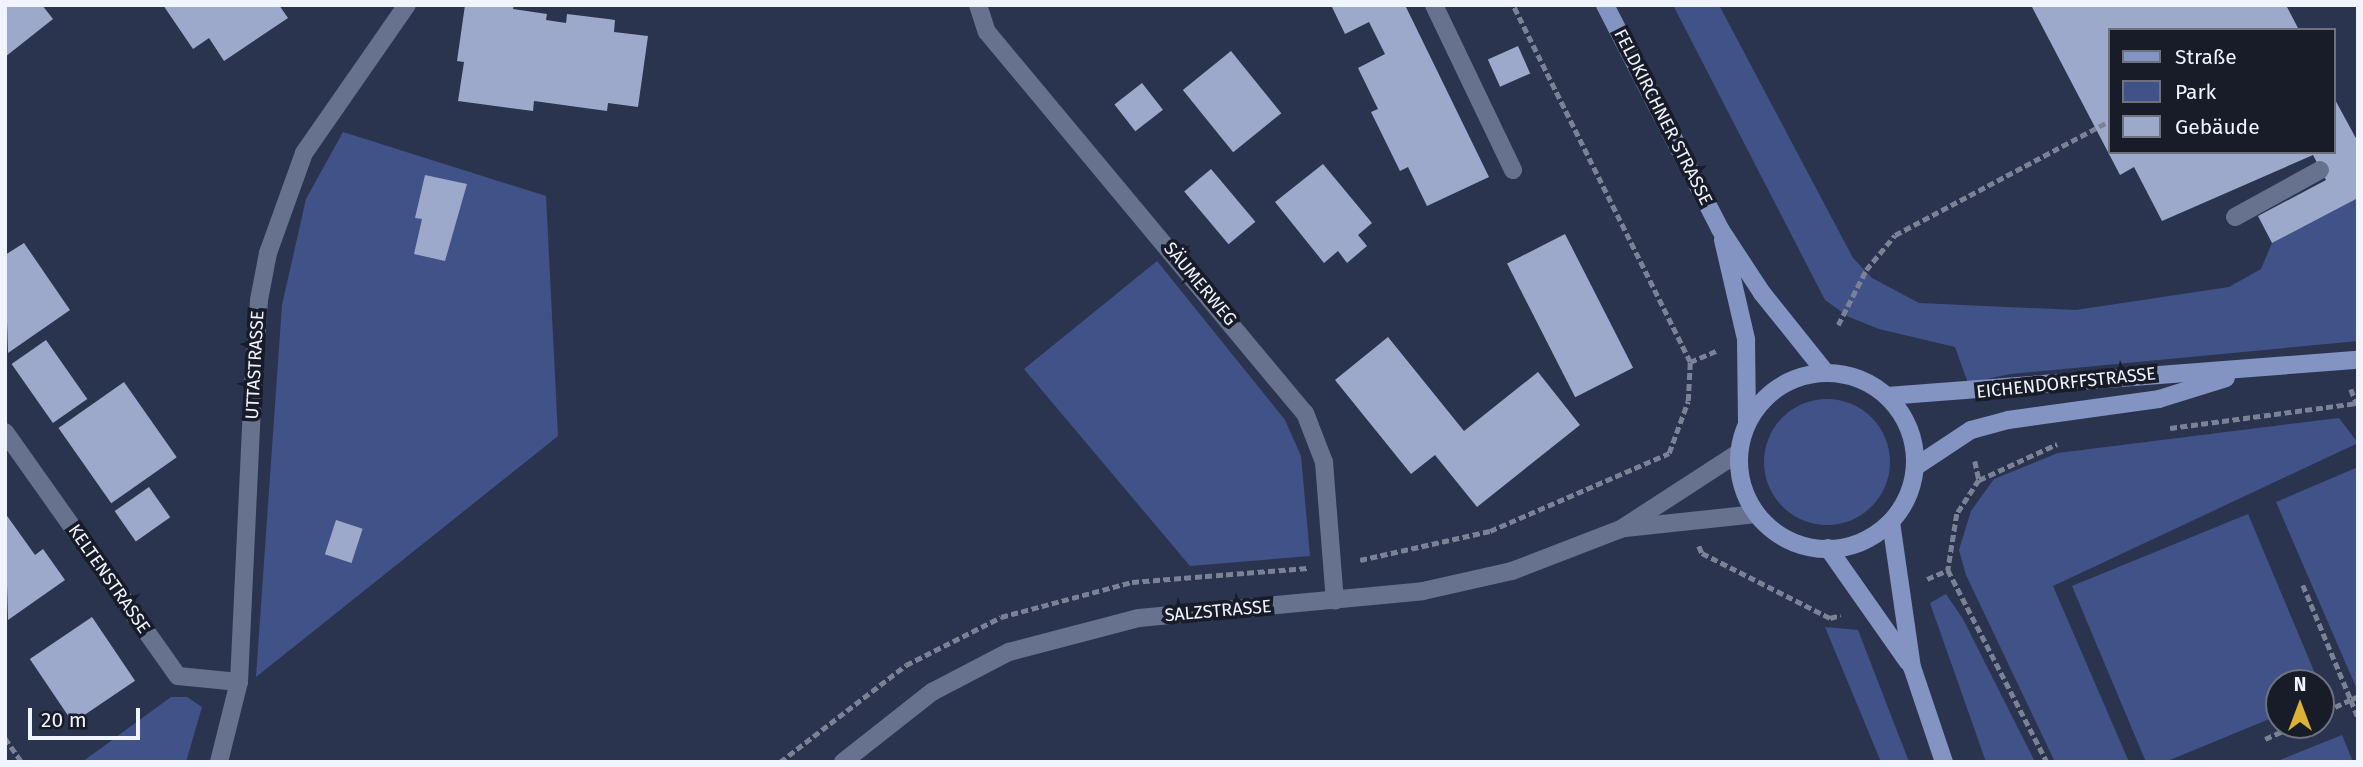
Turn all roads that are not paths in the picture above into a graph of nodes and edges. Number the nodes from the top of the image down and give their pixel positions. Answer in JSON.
{"nodes":[{"id":1,"x":407,"y":5,"type":"edge"},
{"id":2,"x":978,"y":5,"type":"edge"},
{"id":3,"x":1434,"y":5,"type":"edge"},
{"id":4,"x":1605,"y":5,"type":"edge"},
{"id":5,"x":1513,"y":170,"type":"dead end"},
{"id":6,"x":2320,"y":170,"type":"dead end"},
{"id":7,"x":2235,"y":217,"type":"dead end"},
{"id":8,"x":1720,"y":229,"type":"junction"},
{"id":9,"x":2358,"y":360,"type":"edge"},
{"id":10,"x":2246,"y":372,"type":"junction"},
{"id":11,"x":1826,"y":373,"type":"junction"},
{"id":12,"x":1887,"y":396,"type":"junction"},
{"id":13,"x":1747,"y":422,"type":"junction"},
{"id":14,"x":5,"y":432,"type":"edge"},
{"id":15,"x":1738,"y":453,"type":"junction"},
{"id":16,"x":1915,"y":467,"type":"junction"},
{"id":17,"x":1756,"y":514,"type":"junction"},
{"id":18,"x":1891,"y":522,"type":"junction"},
{"id":19,"x":1621,"y":529,"type":"junction"},
{"id":20,"x":1828,"y":548,"type":"junction"},
{"id":21,"x":1335,"y":601,"type":"junction"},
{"id":22,"x":1912,"y":667,"type":"junction"},
{"id":23,"x":239,"y":682,"type":"junction"},
{"id":24,"x":219,"y":762,"type":"edge"},
{"id":25,"x":843,"y":762,"type":"edge"},
{"id":26,"x":1944,"y":762,"type":"edge"}],
"edges":[{"from":1,"to":23,"type":"street","name":"UTTASTRASSE"},
{"from":2,"to":21,"type":"street","name":"SÄUMERWEG"},
{"from":3,"to":5,"type":"street"},
{"from":4,"to":8,"type":"main road","name":"FELDKIRCHNER STRASSE"},
{"from":6,"to":7,"type":"street"},
{"from":8,"to":11,"type":"main road","name":"FELDKIRCHNER STRASSE"},
{"from":8,"to":13,"type":"main road","name":"FELDKIRCHNER STRASSE"},
{"from":9,"to":10,"type":"main road","name":"EICHENDORFFSTRASSE"},
{"from":10,"to":12,"type":"main road","name":"EICHENDORFFSTRASSE"},
{"from":10,"to":16,"type":"main road","name":"EICHENDORFFSTRASSE"},
{"from":11,"to":12,"type":"main road"},
{"from":11,"to":13,"type":"main road"},
{"from":12,"to":16,"type":"main road"},
{"from":13,"to":15,"type":"main road"},
{"from":14,"to":23,"type":"street","name":"KELTENSTRASSE"},
{"from":15,"to":17,"type":"main road"},
{"from":15,"to":19,"type":"street","name":"SALZSTRASSE"},
{"from":16,"to":18,"type":"main road"},
{"from":17,"to":19,"type":"street","name":"SALZSTRASSE"},
{"from":17,"to":20,"type":"main road"},
{"from":18,"to":20,"type":"main road"},
{"from":18,"to":22,"type":"main road"},
{"from":19,"to":21,"type":"street","name":"SALZSTRASSE"},
{"from":20,"to":22,"type":"main road"},
{"from":21,"to":25,"type":"street","name":"SALZSTRASSE"},
{"from":22,"to":26,"type":"main road"},
{"from":23,"to":24,"type":"street","name":"UTTASTRASSE"}]}
